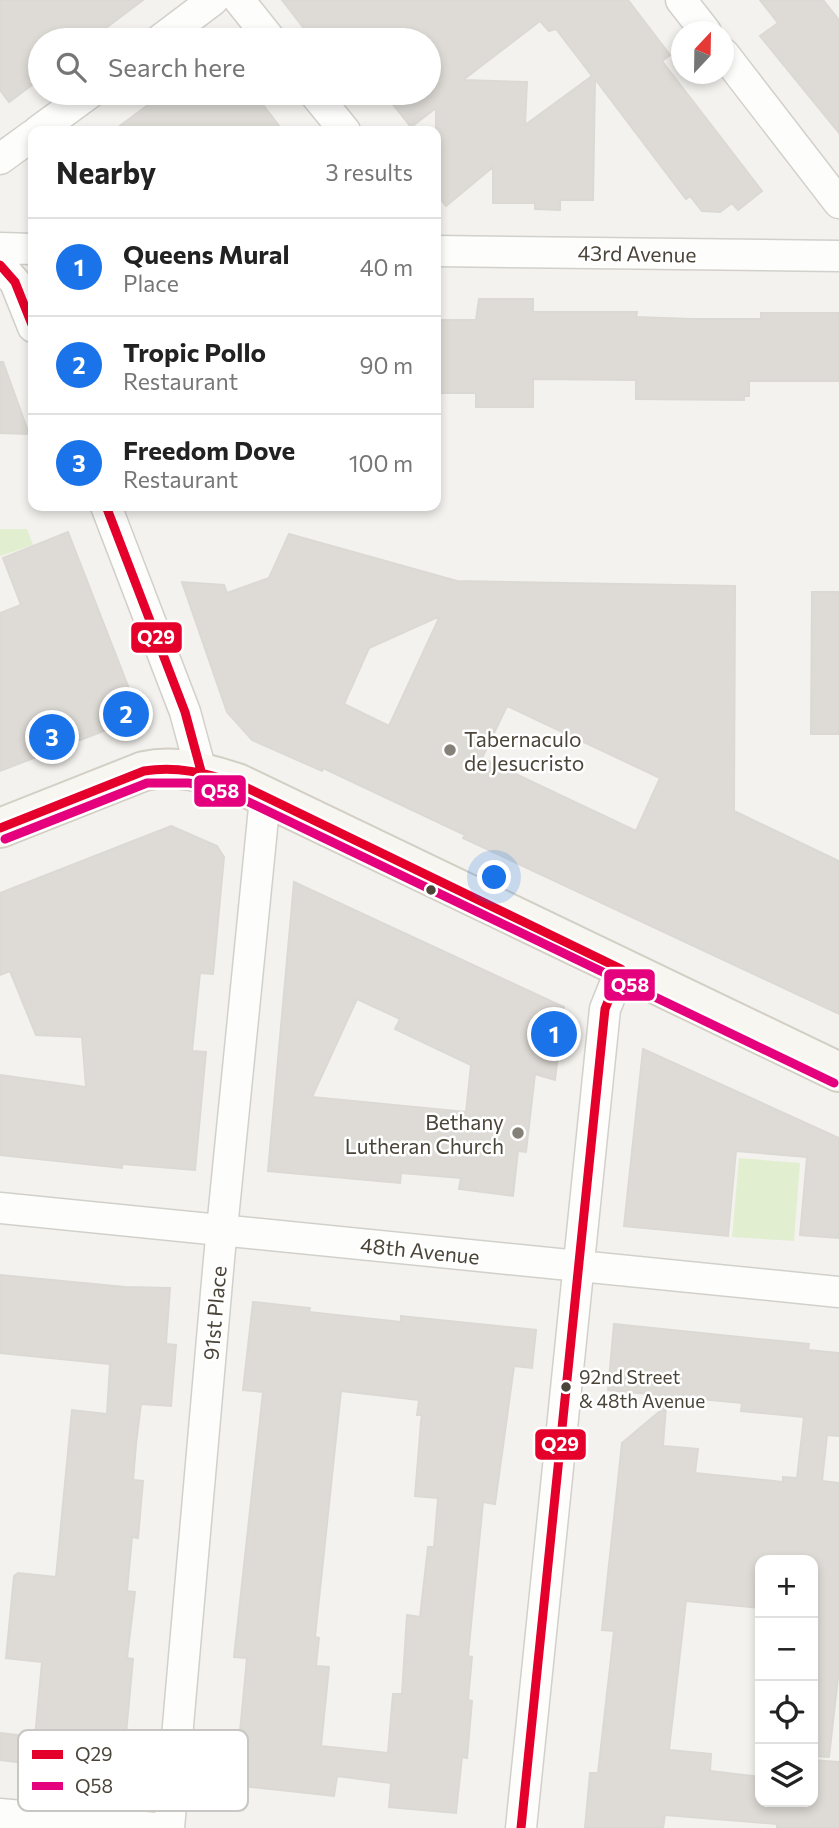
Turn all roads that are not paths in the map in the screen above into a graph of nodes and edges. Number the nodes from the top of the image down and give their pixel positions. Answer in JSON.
{"nodes":[{"id":1,"x":213,"y":0,"type":"edge"},
{"id":2,"x":239,"y":0,"type":"edge"},
{"id":3,"x":681,"y":0,"type":"edge"},
{"id":4,"x":697,"y":21,"type":"edge"},
{"id":5,"x":176,"y":28,"type":"edge"},
{"id":6,"x":261,"y":28,"type":"edge"},
{"id":7,"x":734,"y":68,"type":"edge"},
{"id":8,"x":74,"y":105,"type":"edge"},
{"id":9,"x":324,"y":105,"type":"edge"},
{"id":10,"x":45,"y":126,"type":"edge"},
{"id":11,"x":341,"y":126,"type":"edge"},
{"id":12,"x":28,"y":139,"type":"edge"},
{"id":13,"x":0,"y":159,"type":"edge"},
{"id":14,"x":839,"y":203,"type":"edge"},
{"id":15,"x":0,"y":248,"type":"edge"},
{"id":16,"x":28,"y":248,"type":"edge"},
{"id":17,"x":441,"y":249,"type":"edge"},
{"id":18,"x":839,"y":256,"type":"edge"},
{"id":19,"x":0,"y":265,"type":"edge"},
{"id":20,"x":28,"y":314,"type":"edge"},
{"id":21,"x":108,"y":511,"type":"edge"},
{"id":22,"x":201,"y":771,"type":"junction"},
{"id":23,"x":265,"y":798,"type":"junction"},
{"id":24,"x":0,"y":828,"type":"edge"},
{"id":25,"x":621,"y":969,"type":"junction"},
{"id":26,"x":839,"y":1072,"type":"edge"},
{"id":27,"x":0,"y":1208,"type":"edge"},
{"id":28,"x":222,"y":1230,"type":"junction"},
{"id":29,"x":577,"y":1266,"type":"junction"},
{"id":30,"x":839,"y":1292,"type":"edge"},
{"id":31,"x":179,"y":1730,"type":"edge"},
{"id":32,"x":0,"y":1814,"type":"edge"},
{"id":33,"x":155,"y":1828,"type":"edge"},
{"id":34,"x":521,"y":1828,"type":"edge"}],
"edges":[{"from":1,"to":5,"type":"street"},
{"from":2,"to":6,"type":"street"},
{"from":3,"to":4,"type":"street"},
{"from":7,"to":14,"type":"street"},
{"from":8,"to":10,"type":"street"},
{"from":9,"to":11,"type":"street"},
{"from":12,"to":13,"type":"street"},
{"from":15,"to":16,"type":"street"},
{"from":17,"to":18,"type":"street","name":"43rd Avenue"},
{"from":19,"to":20,"type":"street"},
{"from":21,"to":22,"type":"street"},
{"from":22,"to":23,"type":"street"},
{"from":22,"to":24,"type":"street"},
{"from":23,"to":25,"type":"street"},
{"from":23,"to":28,"type":"street","name":"91st Place"},
{"from":25,"to":26,"type":"street"},
{"from":25,"to":29,"type":"street"},
{"from":27,"to":28,"type":"street","name":"48th Avenue"},
{"from":28,"to":29,"type":"street","name":"48th Avenue"},
{"from":28,"to":31,"type":"street","name":"91st Place"},
{"from":29,"to":30,"type":"street","name":"48th Avenue"},
{"from":29,"to":34,"type":"street"},
{"from":32,"to":33,"type":"street"}]}
